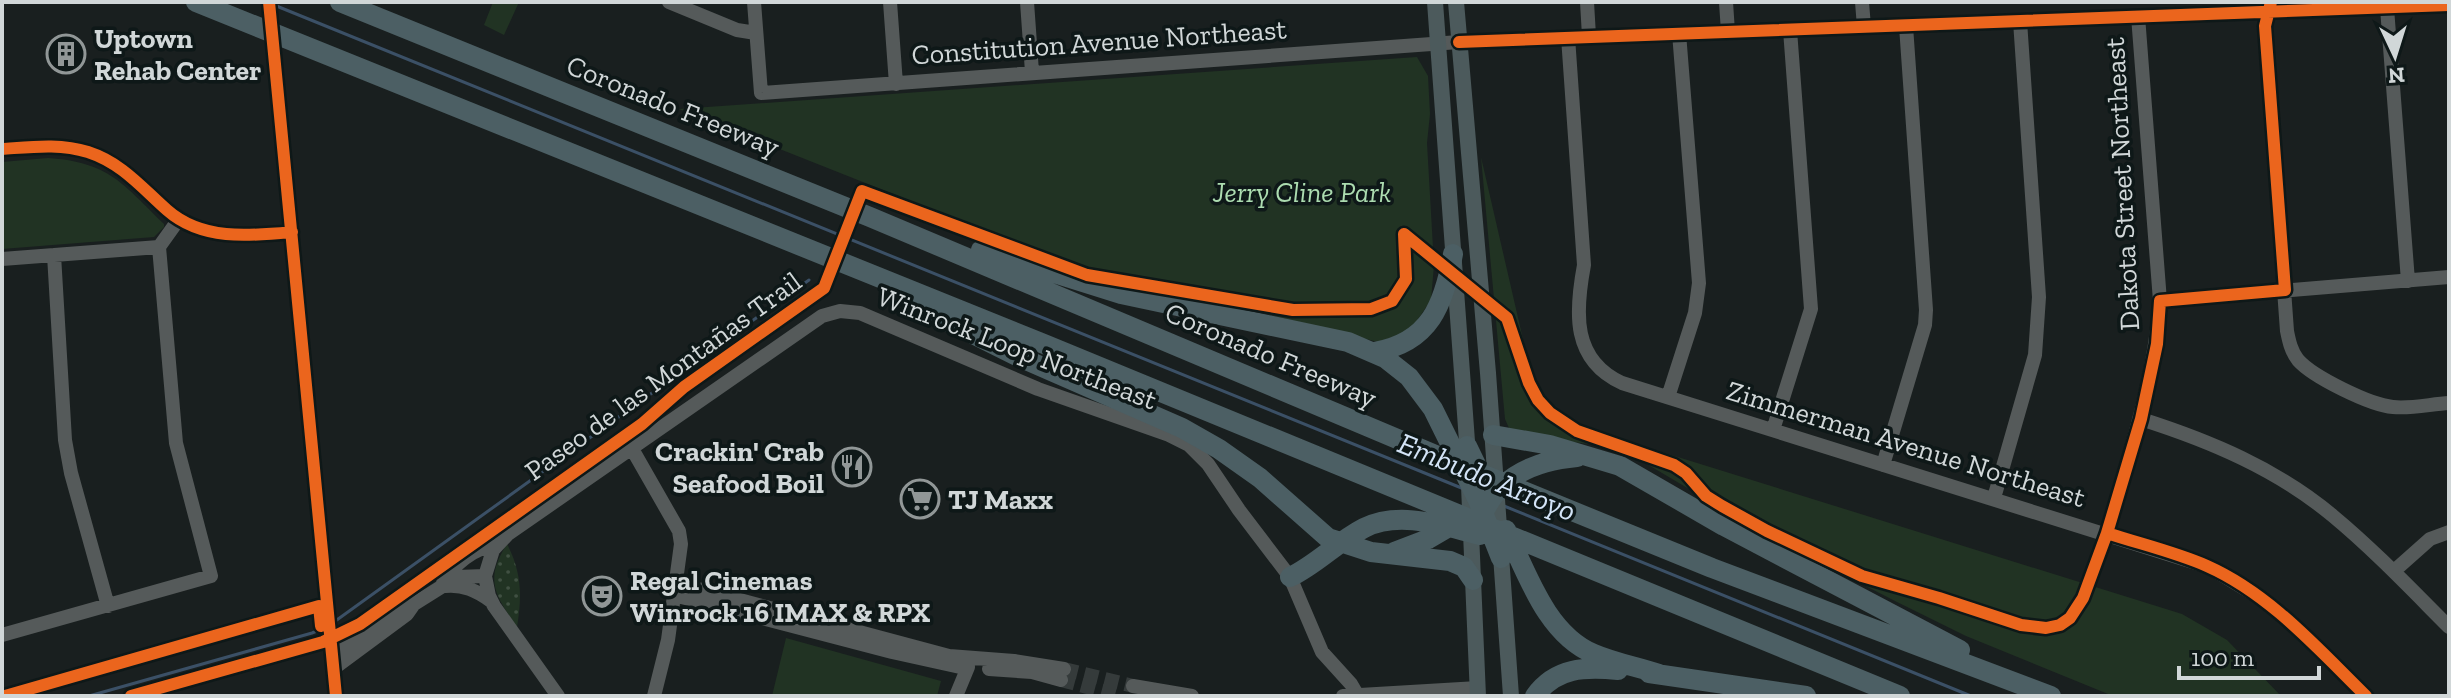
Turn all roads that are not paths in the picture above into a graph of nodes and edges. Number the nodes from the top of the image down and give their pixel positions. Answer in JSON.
{"nodes":[{"id":1,"x":196,"y":2,"type":"edge"},
{"id":2,"x":269,"y":2,"type":"edge"},
{"id":3,"x":340,"y":2,"type":"edge"},
{"id":4,"x":669,"y":2,"type":"edge"},
{"id":5,"x":754,"y":2,"type":"edge"},
{"id":6,"x":890,"y":2,"type":"edge"},
{"id":7,"x":1027,"y":2,"type":"edge"},
{"id":8,"x":1435,"y":2,"type":"edge"},
{"id":9,"x":1456,"y":2,"type":"edge"},
{"id":10,"x":1587,"y":2,"type":"edge"},
{"id":11,"x":1726,"y":2,"type":"edge"},
{"id":12,"x":1862,"y":2,"type":"edge"},
{"id":13,"x":2411,"y":4,"type":"edge"},
{"id":14,"x":2449,"y":5,"type":"edge"},
{"id":15,"x":2270,"y":7,"type":"edge"},
{"id":16,"x":2387,"y":8,"type":"junction"},
{"id":17,"x":2138,"y":16,"type":"junction"},
{"id":18,"x":2020,"y":21,"type":"junction"},
{"id":19,"x":1906,"y":26,"type":"junction"},
{"id":20,"x":1864,"y":27,"type":"junction"},
{"id":21,"x":1790,"y":30,"type":"junction"},
{"id":22,"x":1728,"y":32,"type":"junction"},
{"id":23,"x":756,"y":33,"type":"junction"},
{"id":24,"x":1679,"y":33,"type":"junction"},
{"id":25,"x":1589,"y":36,"type":"junction"},
{"id":26,"x":1568,"y":37,"type":"junction"},
{"id":27,"x":1459,"y":42,"type":"junction"},
{"id":28,"x":1438,"y":43,"type":"junction"},
{"id":29,"x":1032,"y":72,"type":"junction"},
{"id":30,"x":896,"y":84,"type":"junction"},
{"id":31,"x":2,"y":149,"type":"edge"},
{"id":32,"x":870,"y":217,"type":"junction"},
{"id":33,"x":179,"y":219,"type":"junction"},
{"id":34,"x":292,"y":232,"type":"junction"},
{"id":35,"x":788,"y":242,"type":"junction"},
{"id":36,"x":159,"y":247,"type":"junction"},
{"id":37,"x":1453,"y":254,"type":"junction"},
{"id":38,"x":54,"y":255,"type":"junction"},
{"id":39,"x":2,"y":259,"type":"edge"},
{"id":40,"x":2449,"y":277,"type":"edge"},
{"id":41,"x":2408,"y":281,"type":"junction"},
{"id":42,"x":2285,"y":290,"type":"junction"},
{"id":43,"x":2160,"y":301,"type":"junction"},
{"id":44,"x":1374,"y":352,"type":"junction"},
{"id":45,"x":1668,"y":397,"type":"junction"},
{"id":46,"x":2449,"y":403,"type":"edge"},
{"id":47,"x":2141,"y":419,"type":"junction"},
{"id":48,"x":1773,"y":430,"type":"junction"},
{"id":49,"x":1467,"y":438,"type":"joint"},
{"id":50,"x":1493,"y":439,"type":"junction"},
{"id":51,"x":631,"y":447,"type":"junction"},
{"id":52,"x":1588,"y":456,"type":"junction"},
{"id":53,"x":1495,"y":463,"type":"joint"},
{"id":54,"x":1883,"y":465,"type":"junction"},
{"id":55,"x":1994,"y":498,"type":"junction"},
{"id":56,"x":1484,"y":499,"type":"junction"},
{"id":57,"x":2449,"y":532,"type":"edge"},
{"id":58,"x":2107,"y":533,"type":"junction"},
{"id":59,"x":495,"y":546,"type":"junction"},
{"id":60,"x":1538,"y":548,"type":"junction"},
{"id":61,"x":1472,"y":550,"type":"joint"},
{"id":62,"x":1390,"y":553,"type":"junction"},
{"id":63,"x":1502,"y":563,"type":"joint"},
{"id":64,"x":2394,"y":571,"type":"junction"},
{"id":65,"x":485,"y":576,"type":"junction"},
{"id":66,"x":1290,"y":577,"type":"junction"},
{"id":67,"x":1473,"y":580,"type":"junction"},
{"id":68,"x":441,"y":586,"type":"junction"},
{"id":69,"x":675,"y":589,"type":"junction"},
{"id":70,"x":491,"y":601,"type":"junction"},
{"id":71,"x":414,"y":604,"type":"junction"},
{"id":72,"x":108,"y":606,"type":"junction"},
{"id":73,"x":2449,"y":627,"type":"edge"},
{"id":74,"x":3,"y":629,"type":"edge"},
{"id":75,"x":333,"y":652,"type":"junction"},
{"id":76,"x":1012,"y":665,"type":"junction"},
{"id":77,"x":968,"y":667,"type":"junction"},
{"id":78,"x":334,"y":668,"type":"junction"},
{"id":79,"x":1062,"y":674,"type":"tunnel mouth"},
{"id":80,"x":1659,"y":674,"type":"junction"},
{"id":81,"x":1133,"y":686,"type":"tunnel mouth"},
{"id":82,"x":1478,"y":692,"type":"edge"},
{"id":83,"x":2045,"y":693,"type":"edge"},
{"id":84,"x":336,"y":696,"type":"edge"},
{"id":85,"x":558,"y":696,"type":"edge"},
{"id":86,"x":654,"y":696,"type":"edge"},
{"id":87,"x":956,"y":696,"type":"edge"},
{"id":88,"x":1192,"y":696,"type":"edge"},
{"id":89,"x":1343,"y":696,"type":"edge"},
{"id":90,"x":1358,"y":696,"type":"edge"},
{"id":91,"x":1511,"y":696,"type":"edge"},
{"id":92,"x":1535,"y":696,"type":"edge"},
{"id":93,"x":1806,"y":696,"type":"edge"},
{"id":94,"x":1900,"y":696,"type":"edge"},
{"id":95,"x":2366,"y":696,"type":"edge"}],
"edges":[{"from":1,"to":35,"type":"highway"},
{"from":2,"to":34,"type":"street"},
{"from":3,"to":32,"type":"highway","name":"Coronado Freeway"},
{"from":4,"to":23,"type":"street"},
{"from":5,"to":23,"type":"street"},
{"from":6,"to":30,"type":"street"},
{"from":7,"to":29,"type":"street"},
{"from":8,"to":28,"type":"main road"},
{"from":9,"to":27,"type":"main road"},
{"from":10,"to":25,"type":"street"},
{"from":11,"to":22,"type":"street"},
{"from":12,"to":20,"type":"street"},
{"from":13,"to":14,"type":"street","name":"Constitution Avenue Northeast"},
{"from":13,"to":16,"type":"street","name":"Constitution Avenue Northeast"},
{"from":15,"to":16,"type":"street","name":"Constitution Avenue Northeast"},
{"from":15,"to":17,"type":"street","name":"Constitution Avenue Northeast"},
{"from":15,"to":42,"type":"street"},
{"from":16,"to":41,"type":"street"},
{"from":17,"to":18,"type":"street","name":"Constitution Avenue Northeast"},
{"from":17,"to":43,"type":"street","name":"Dakota Street Northeast"},
{"from":18,"to":19,"type":"street","name":"Constitution Avenue Northeast"},
{"from":18,"to":55,"type":"street"},
{"from":19,"to":20,"type":"street","name":"Constitution Avenue Northeast"},
{"from":19,"to":54,"type":"street"},
{"from":20,"to":21,"type":"street","name":"Constitution Avenue Northeast"},
{"from":21,"to":22,"type":"street","name":"Constitution Avenue Northeast"},
{"from":21,"to":48,"type":"street"},
{"from":22,"to":24,"type":"street","name":"Constitution Avenue Northeast"},
{"from":23,"to":30,"type":"street","name":"Constitution Avenue Northeast"},
{"from":24,"to":25,"type":"street","name":"Constitution Avenue Northeast"},
{"from":24,"to":45,"type":"street"},
{"from":25,"to":26,"type":"street","name":"Constitution Avenue Northeast"},
{"from":26,"to":27,"type":"street","name":"Constitution Avenue Northeast"},
{"from":26,"to":45,"type":"street","name":"Zimmerman Avenue Northeast"},
{"from":27,"to":28,"type":"street","name":"Constitution Avenue Northeast"},
{"from":27,"to":50,"type":"main road"},
{"from":28,"to":29,"type":"street","name":"Constitution Avenue Northeast"},
{"from":28,"to":37,"type":"main road"},
{"from":29,"to":30,"type":"street","name":"Constitution Avenue Northeast"},
{"from":31,"to":33,"type":"street"},
{"from":32,"to":44,"type":"highway"},
{"from":32,"to":83,"type":"highway","name":"Coronado Freeway"},
{"from":33,"to":34,"type":"street"},
{"from":33,"to":36,"type":"street"},
{"from":34,"to":75,"type":"street"},
{"from":35,"to":60,"type":"highway"},
{"from":35,"to":62,"type":"highway"},
{"from":36,"to":38,"type":"street"},
{"from":36,"to":72,"type":"street"},
{"from":37,"to":44,"type":"highway"},
{"from":37,"to":49,"type":"main road"},
{"from":38,"to":39,"type":"street"},
{"from":38,"to":72,"type":"street"},
{"from":40,"to":41,"type":"street"},
{"from":41,"to":42,"type":"street"},
{"from":42,"to":43,"type":"street"},
{"from":42,"to":46,"type":"street"},
{"from":43,"to":47,"type":"street","name":"Dakota Street Northeast"},
{"from":44,"to":56,"type":"highway"},
{"from":45,"to":48,"type":"street","name":"Zimmerman Avenue Northeast"},
{"from":47,"to":58,"type":"street","name":"Dakota Street Northeast"},
{"from":47,"to":64,"type":"street"},
{"from":48,"to":54,"type":"street","name":"Zimmerman Avenue Northeast"},
{"from":49,"to":56,"type":"highway"},
{"from":50,"to":52,"type":"highway"},
{"from":50,"to":53,"type":"main road"},
{"from":51,"to":59,"type":"street","name":"Winrock Loop Northeast"},
{"from":51,"to":66,"type":"street","name":"Winrock Loop Northeast"},
{"from":51,"to":69,"type":"street"},
{"from":52,"to":56,"type":"highway"},
{"from":52,"to":83,"type":"highway"},
{"from":53,"to":56,"type":"highway"},
{"from":54,"to":55,"type":"street","name":"Zimmerman Avenue Northeast"},
{"from":55,"to":58,"type":"street","name":"Zimmerman Avenue Northeast"},
{"from":56,"to":61,"type":"highway"},
{"from":56,"to":62,"type":"highway"},
{"from":56,"to":63,"type":"highway"},
{"from":56,"to":80,"type":"highway"},
{"from":57,"to":64,"type":"street"},
{"from":58,"to":95,"type":"street","name":"Zimmerman Avenue Northeast"},
{"from":59,"to":65,"type":"street"},
{"from":59,"to":68,"type":"street","name":"Winrock Loop Northeast"},
{"from":60,"to":66,"type":"highway"},
{"from":60,"to":94,"type":"highway"},
{"from":61,"to":67,"type":"main road"},
{"from":62,"to":67,"type":"highway"},
{"from":63,"to":91,"type":"main road"},
{"from":64,"to":73,"type":"street"},
{"from":65,"to":68,"type":"street","name":"Winrock Loop Northeast"},
{"from":65,"to":70,"type":"street"},
{"from":66,"to":90,"type":"street","name":"Winrock Loop Northeast"},
{"from":67,"to":82,"type":"main road"},
{"from":68,"to":70,"type":"street"},
{"from":68,"to":71,"type":"street","name":"Winrock Loop Northeast"},
{"from":69,"to":76,"type":"street"},
{"from":69,"to":77,"type":"street"},
{"from":69,"to":86,"type":"street"},
{"from":70,"to":85,"type":"street"},
{"from":71,"to":75,"type":"street","name":"Winrock Loop Northeast"},
{"from":71,"to":78,"type":"street","name":"Winrock Loop Northeast"},
{"from":72,"to":74,"type":"street"},
{"from":75,"to":78,"type":"street"},
{"from":76,"to":77,"type":"street"},
{"from":76,"to":79,"type":"street"},
{"from":77,"to":87,"type":"street"},
{"from":78,"to":84,"type":"street"},
{"from":80,"to":92,"type":"highway"},
{"from":80,"to":93,"type":"highway"},
{"from":81,"to":88,"type":"street"},
{"from":82,"to":90,"type":"street"},
{"from":89,"to":90,"type":"street"}]}
